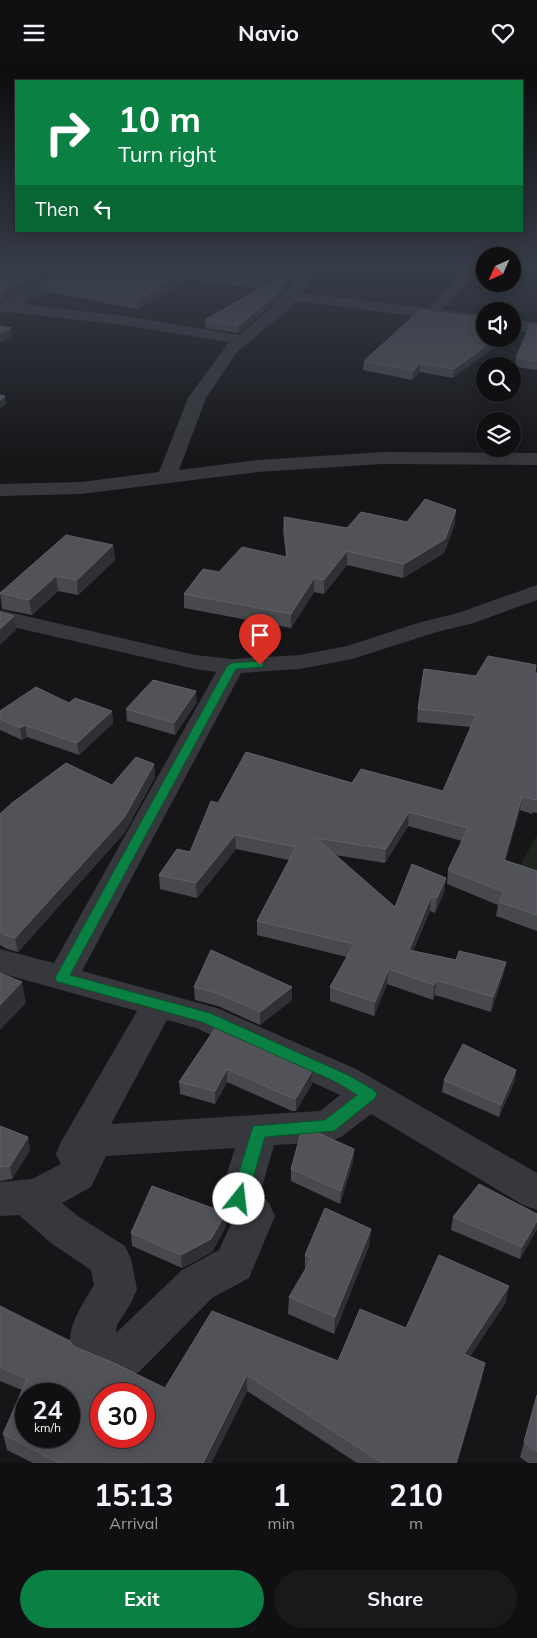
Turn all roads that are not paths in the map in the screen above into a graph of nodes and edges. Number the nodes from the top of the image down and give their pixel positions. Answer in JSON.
{"nodes":[{"id":1,"x":191,"y":330,"type":"edge"},
{"id":2,"x":254,"y":330,"type":"edge"},
{"id":3,"x":242,"y":340,"type":"junction"},
{"id":4,"x":535,"y":453,"type":"edge"},
{"id":5,"x":167,"y":477,"type":"junction"},
{"id":6,"x":0,"y":490,"type":"edge"},
{"id":7,"x":537,"y":592,"type":"edge"},
{"id":8,"x":0,"y":617,"type":"edge"},
{"id":9,"x":232,"y":666,"type":"junction"},
{"id":10,"x":0,"y":961,"type":"edge"},
{"id":11,"x":62,"y":978,"type":"junction"},
{"id":12,"x":158,"y":1004,"type":"junction"},
{"id":13,"x":369,"y":1094,"type":"junction"},
{"id":14,"x":259,"y":1131,"type":"junction"},
{"id":15,"x":28,"y":1193,"type":"edge"},
{"id":16,"x":537,"y":1193,"type":"edge"}],
"edges":[{"from":1,"to":3,"type":"street"},
{"from":2,"to":3,"type":"street"},
{"from":3,"to":5,"type":"street"},
{"from":4,"to":5,"type":"street"},
{"from":5,"to":6,"type":"street"},
{"from":7,"to":9,"type":"street"},
{"from":8,"to":9,"type":"street"},
{"from":9,"to":11,"type":"street"},
{"from":10,"to":11,"type":"street"},
{"from":11,"to":12,"type":"street"},
{"from":12,"to":13,"type":"street"},
{"from":12,"to":15,"type":"street"},
{"from":13,"to":14,"type":"street"},
{"from":13,"to":16,"type":"street"},
{"from":14,"to":15,"type":"street"},
{"from":14,"to":15,"type":"street"}]}
